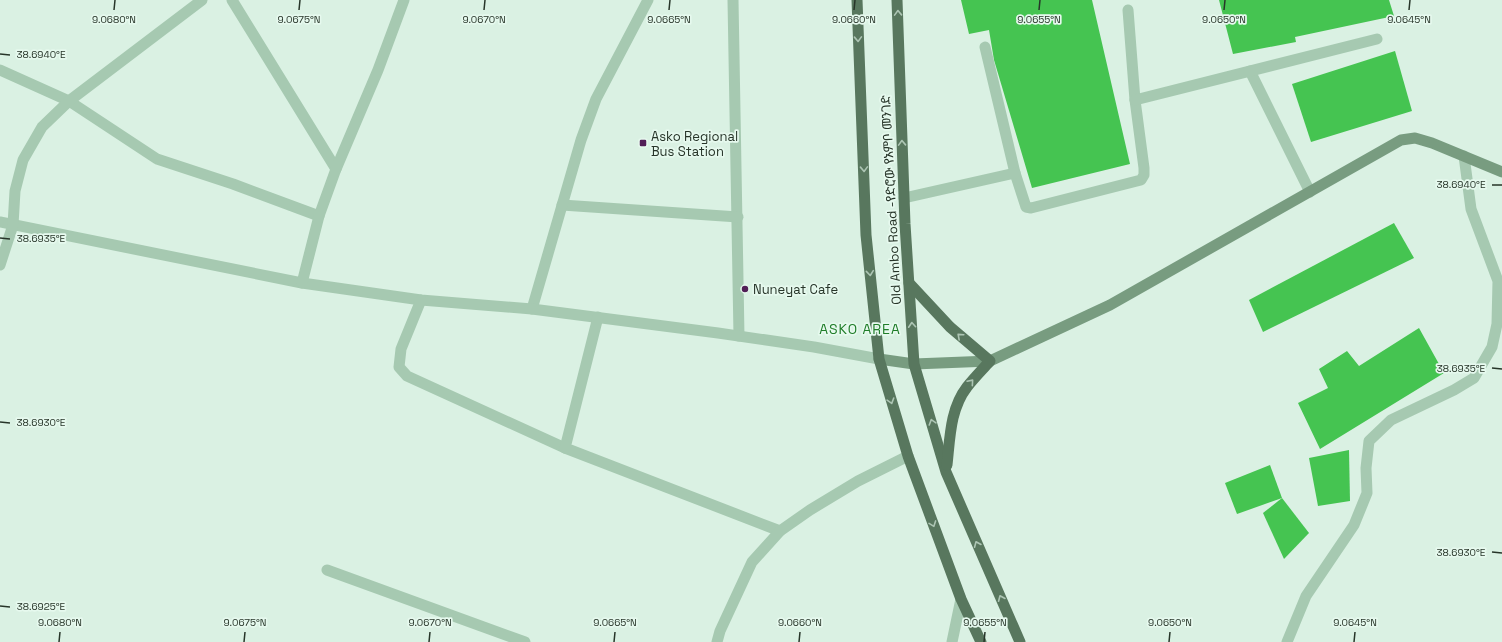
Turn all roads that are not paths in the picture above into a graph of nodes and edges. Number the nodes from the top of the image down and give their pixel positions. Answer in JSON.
{"nodes":[{"id":1,"x":202,"y":0,"type":"edge"},
{"id":2,"x":232,"y":0,"type":"edge"},
{"id":3,"x":404,"y":0,"type":"edge"},
{"id":4,"x":648,"y":0,"type":"edge"},
{"id":5,"x":733,"y":0,"type":"edge"},
{"id":6,"x":857,"y":0,"type":"edge"},
{"id":7,"x":897,"y":0,"type":"edge"},
{"id":8,"x":1128,"y":10,"type":"dead end"},
{"id":9,"x":1377,"y":39,"type":"dead end"},
{"id":10,"x":985,"y":47,"type":"dead end"},
{"id":11,"x":0,"y":70,"type":"edge"},
{"id":12,"x":1250,"y":71,"type":"junction"},
{"id":13,"x":1135,"y":100,"type":"junction"},
{"id":14,"x":69,"y":101,"type":"junction"},
{"id":15,"x":1464,"y":156,"type":"junction"},
{"id":16,"x":336,"y":169,"type":"junction"},
{"id":17,"x":1502,"y":172,"type":"edge"},
{"id":18,"x":1015,"y":173,"type":"junction"},
{"id":19,"x":1310,"y":192,"type":"junction"},
{"id":20,"x":904,"y":198,"type":"junction"},
{"id":21,"x":562,"y":205,"type":"junction"},
{"id":22,"x":319,"y":216,"type":"junction"},
{"id":23,"x":738,"y":218,"type":"junction"},
{"id":24,"x":0,"y":222,"type":"edge"},
{"id":25,"x":13,"y":225,"type":"junction"},
{"id":26,"x":0,"y":265,"type":"edge"},
{"id":27,"x":302,"y":283,"type":"junction"},
{"id":28,"x":908,"y":283,"type":"junction"},
{"id":29,"x":421,"y":300,"type":"junction"},
{"id":30,"x":532,"y":309,"type":"junction"},
{"id":31,"x":598,"y":317,"type":"junction"},
{"id":32,"x":739,"y":336,"type":"junction"},
{"id":33,"x":879,"y":359,"type":"junction"},
{"id":34,"x":990,"y":361,"type":"junction"},
{"id":35,"x":914,"y":364,"type":"junction"},
{"id":36,"x":565,"y":448,"type":"junction"},
{"id":37,"x":908,"y":456,"type":"junction"},
{"id":38,"x":946,"y":472,"type":"junction"},
{"id":39,"x":780,"y":531,"type":"junction"},
{"id":40,"x":327,"y":570,"type":"dead end"},
{"id":41,"x":961,"y":599,"type":"junction"},
{"id":42,"x":525,"y":642,"type":"edge"},
{"id":43,"x":717,"y":642,"type":"edge"},
{"id":44,"x":952,"y":642,"type":"edge"},
{"id":45,"x":981,"y":642,"type":"edge"},
{"id":46,"x":1020,"y":642,"type":"edge"},
{"id":47,"x":1287,"y":642,"type":"edge"}],
"edges":[{"from":1,"to":14,"type":"street"},
{"from":2,"to":16,"type":"street"},
{"from":3,"to":16,"type":"street"},
{"from":4,"to":21,"type":"street"},
{"from":5,"to":23,"type":"street"},
{"from":6,"to":33,"type":"main road","name":"Old Ambo Road -የድሮው የአምቦ መንገድ","one_way":true},
{"from":20,"to":7,"type":"main road","name":"Old Ambo Road -የድሮው የአምቦ መንገድ","one_way":true},
{"from":8,"to":13,"type":"street"},
{"from":9,"to":12,"type":"street"},
{"from":10,"to":18,"type":"street"},
{"from":11,"to":14,"type":"street"},
{"from":12,"to":13,"type":"street"},
{"from":12,"to":19,"type":"street"},
{"from":13,"to":18,"type":"street"},
{"from":14,"to":22,"type":"street"},
{"from":14,"to":25,"type":"street"},
{"from":15,"to":17,"type":"main road"},
{"from":15,"to":19,"type":"main road"},
{"from":15,"to":47,"type":"street"},
{"from":16,"to":22,"type":"street"},
{"from":18,"to":20,"type":"street"},
{"from":19,"to":34,"type":"main road"},
{"from":20,"to":28,"type":"main road","name":"Old Ambo Road -የድሮው የአምቦ መንገድ"},
{"from":21,"to":23,"type":"street"},
{"from":21,"to":30,"type":"street"},
{"from":22,"to":27,"type":"street"},
{"from":23,"to":32,"type":"street"},
{"from":24,"to":25,"type":"street"},
{"from":25,"to":26,"type":"street"},
{"from":25,"to":27,"type":"street"},
{"from":27,"to":29,"type":"street"},
{"from":34,"to":28,"type":"main road","one_way":true},
{"from":35,"to":28,"type":"main road","name":"Old Ambo Road -የድሮው የአምቦ መንገድ","one_way":true},
{"from":29,"to":30,"type":"street"},
{"from":29,"to":36,"type":"street"},
{"from":30,"to":31,"type":"street"},
{"from":31,"to":32,"type":"street"},
{"from":31,"to":36,"type":"street"},
{"from":32,"to":33,"type":"street"},
{"from":33,"to":35,"type":"main road"},
{"from":33,"to":37,"type":"main road","name":"Old Ambo Road -የድሮው የአምቦ መንገድ","one_way":true},
{"from":34,"to":35,"type":"main road"},
{"from":38,"to":34,"type":"main road","one_way":true},
{"from":38,"to":35,"type":"main road","name":"Old Ambo Road -የድሮው የአምቦ መንገድ","one_way":true},
{"from":36,"to":39,"type":"street"},
{"from":37,"to":39,"type":"street"},
{"from":37,"to":41,"type":"main road","name":"Old Ambo Road -የድሮው የአምቦ መንገድ","one_way":true},
{"from":46,"to":38,"type":"main road","name":"Old Ambo Road -የድሮው የአምቦ መንገድ","one_way":true},
{"from":39,"to":43,"type":"street"},
{"from":40,"to":42,"type":"street"},
{"from":41,"to":44,"type":"street"},
{"from":41,"to":45,"type":"main road","name":"Old Ambo Road -የድሮው የአምቦ መንገድ"}]}
